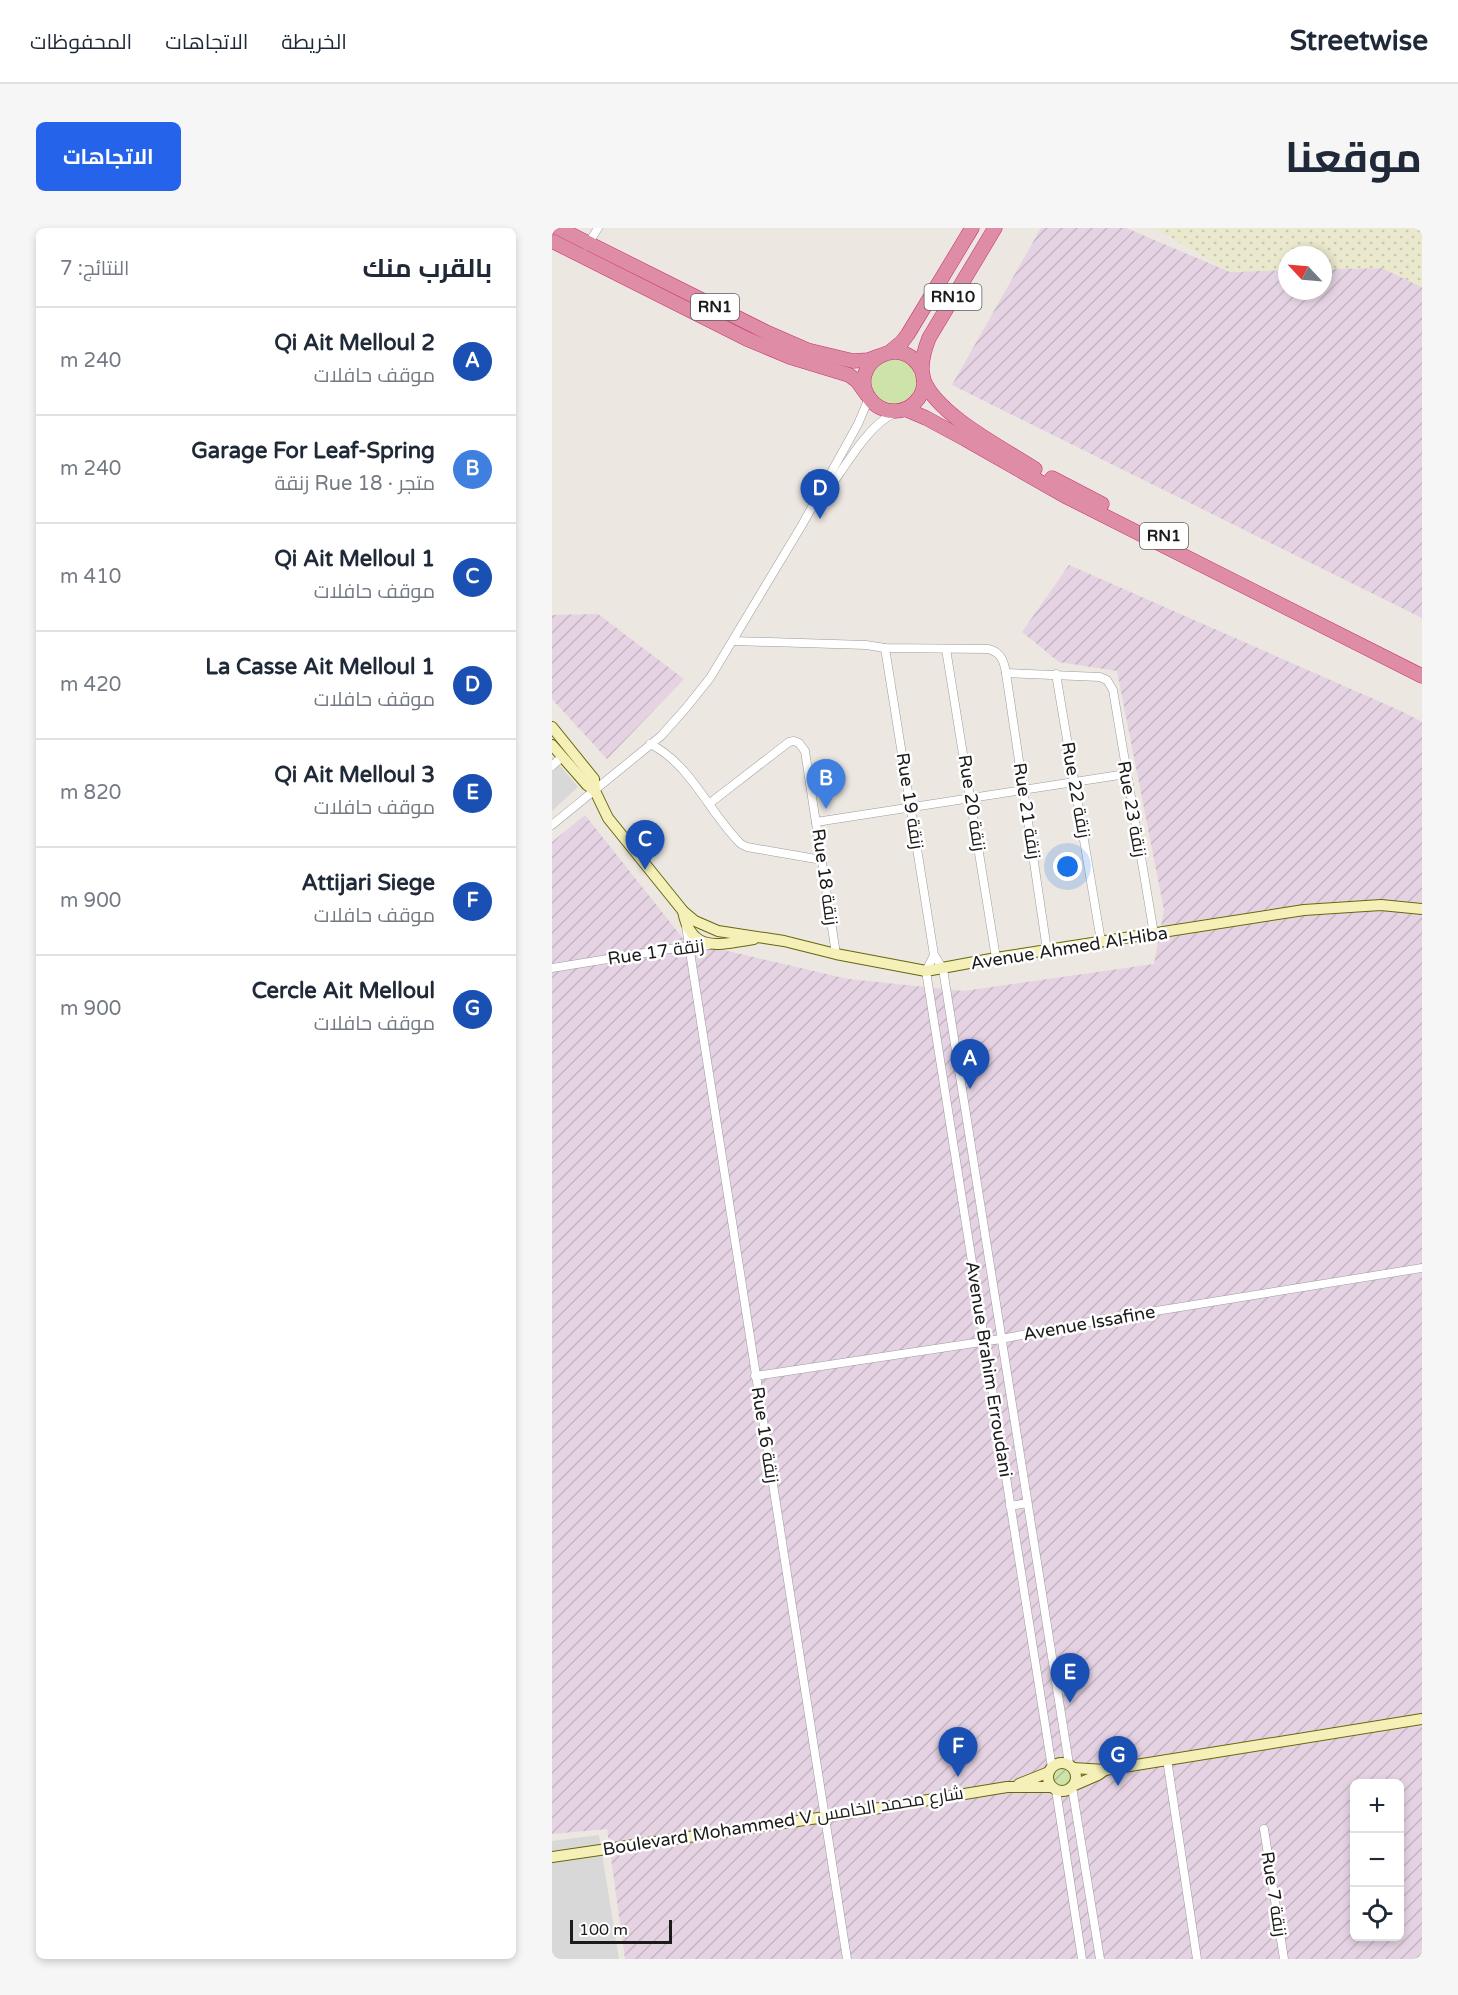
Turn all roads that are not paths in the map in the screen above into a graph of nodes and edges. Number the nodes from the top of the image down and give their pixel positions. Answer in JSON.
{"nodes":[{"id":1,"x":558,"y":228,"type":"edge"},
{"id":2,"x":598,"y":228,"type":"edge"},
{"id":3,"x":972,"y":228,"type":"edge"},
{"id":4,"x":995,"y":228,"type":"edge"},
{"id":5,"x":552,"y":241,"type":"edge"},
{"id":6,"x":586,"y":250,"type":"junction"},
{"id":7,"x":885,"y":354,"type":"junction"},
{"id":8,"x":923,"y":376,"type":"junction"},
{"id":9,"x":868,"y":396,"type":"junction"},
{"id":10,"x":903,"y":410,"type":"junction"},
{"id":11,"x":802,"y":525,"type":"junction"},
{"id":12,"x":734,"y":640,"type":"junction"},
{"id":13,"x":885,"y":648,"type":"junction"},
{"id":14,"x":946,"y":649,"type":"junction"},
{"id":15,"x":1422,"y":666,"type":"edge"},
{"id":16,"x":1006,"y":673,"type":"junction"},
{"id":17,"x":1056,"y":674,"type":"junction"},
{"id":18,"x":1422,"y":676,"type":"edge"},
{"id":19,"x":552,"y":728,"type":"edge"},
{"id":20,"x":661,"y":736,"type":"junction"},
{"id":21,"x":650,"y":744,"type":"junction"},
{"id":22,"x":552,"y":745,"type":"edge"},
{"id":23,"x":665,"y":751,"type":"junction"},
{"id":24,"x":562,"y":757,"type":"junction"},
{"id":25,"x":552,"y":766,"type":"edge"},
{"id":26,"x":1126,"y":774,"type":"junction"},
{"id":27,"x":1074,"y":782,"type":"junction"},
{"id":28,"x":1023,"y":790,"type":"junction"},
{"id":29,"x":595,"y":791,"type":"junction"},
{"id":30,"x":972,"y":798,"type":"junction"},
{"id":31,"x":710,"y":804,"type":"junction"},
{"id":32,"x":911,"y":807,"type":"junction"},
{"id":33,"x":816,"y":822,"type":"junction"},
{"id":34,"x":552,"y":825,"type":"edge"},
{"id":35,"x":822,"y":860,"type":"junction"},
{"id":36,"x":1422,"y":909,"type":"edge"},
{"id":37,"x":683,"y":911,"type":"junction"},
{"id":38,"x":718,"y":931,"type":"junction"},
{"id":39,"x":1154,"y":934,"type":"junction"},
{"id":40,"x":761,"y":938,"type":"junction"},
{"id":41,"x":1101,"y":941,"type":"junction"},
{"id":42,"x":693,"y":943,"type":"junction"},
{"id":43,"x":1047,"y":950,"type":"junction"},
{"id":44,"x":836,"y":954,"type":"junction"},
{"id":45,"x":934,"y":955,"type":"junction"},
{"id":46,"x":996,"y":958,"type":"junction"},
{"id":47,"x":552,"y":968,"type":"edge"},
{"id":48,"x":943,"y":969,"type":"junction"},
{"id":49,"x":926,"y":971,"type":"junction"},
{"id":50,"x":958,"y":1071,"type":"junction"},
{"id":51,"x":942,"y":1075,"type":"junction"},
{"id":52,"x":1422,"y":1268,"type":"edge"},
{"id":53,"x":1001,"y":1339,"type":"junction"},
{"id":54,"x":984,"y":1341,"type":"junction"},
{"id":55,"x":755,"y":1376,"type":"junction"},
{"id":56,"x":1027,"y":1503,"type":"junction"},
{"id":57,"x":1010,"y":1506,"type":"junction"},
{"id":58,"x":1039,"y":1576,"type":"junction"},
{"id":59,"x":1022,"y":1580,"type":"junction"},
{"id":60,"x":1422,"y":1719,"type":"edge"},
{"id":61,"x":1167,"y":1760,"type":"junction"},
{"id":62,"x":1071,"y":1766,"type":"junction"},
{"id":63,"x":1050,"y":1770,"type":"junction"},
{"id":64,"x":1105,"y":1770,"type":"junction"},
{"id":65,"x":1015,"y":1786,"type":"junction"},
{"id":66,"x":1074,"y":1786,"type":"junction"},
{"id":67,"x":1054,"y":1789,"type":"junction"},
{"id":68,"x":825,"y":1816,"type":"junction"},
{"id":69,"x":1264,"y":1830,"type":"dead end"},
{"id":70,"x":552,"y":1857,"type":"edge"},
{"id":71,"x":847,"y":1959,"type":"edge"},
{"id":72,"x":1082,"y":1959,"type":"edge"},
{"id":73,"x":1100,"y":1959,"type":"edge"},
{"id":74,"x":1197,"y":1959,"type":"edge"},
{"id":75,"x":1284,"y":1959,"type":"edge"}],
"edges":[{"from":1,"to":6,"type":"highway","number":"RN1"},
{"from":2,"to":6,"type":"street"},
{"from":3,"to":7,"type":"highway","number":"RN10"},
{"from":4,"to":8,"type":"highway","number":"RN10"},
{"from":5,"to":6,"type":"highway","number":"RN1"},
{"from":6,"to":7,"type":"highway","number":"RN1"},
{"from":6,"to":9,"type":"highway","number":"RN1"},
{"from":7,"to":8,"type":"highway","number":"RN1"},
{"from":7,"to":9,"type":"highway"},
{"from":8,"to":10,"type":"highway"},
{"from":8,"to":15,"type":"highway","number":"RN1"},
{"from":9,"to":10,"type":"highway","number":"RN1"},
{"from":9,"to":11,"type":"street"},
{"from":10,"to":11,"type":"street"},
{"from":10,"to":18,"type":"highway","number":"RN1"},
{"from":11,"to":12,"type":"street"},
{"from":12,"to":13,"type":"street"},
{"from":12,"to":20,"type":"street"},
{"from":13,"to":14,"type":"street"},
{"from":13,"to":32,"type":"street","name":"Rue 19 زنقة"},
{"from":14,"to":16,"type":"street"},
{"from":14,"to":30,"type":"street","name":"Rue 20 زنقة"},
{"from":16,"to":17,"type":"street"},
{"from":16,"to":28,"type":"street","name":"Rue 21 زنقة"},
{"from":17,"to":26,"type":"street","name":"Rue 23 زنقة"},
{"from":17,"to":27,"type":"street","name":"Rue 22 زنقة"},
{"from":19,"to":29,"type":"street","name":"Avenue Ahmed Al-Hiba"},
{"from":20,"to":21,"type":"street"},
{"from":20,"to":23,"type":"street"},
{"from":21,"to":23,"type":"street"},
{"from":21,"to":29,"type":"street"},
{"from":22,"to":24,"type":"street"},
{"from":23,"to":31,"type":"street"},
{"from":24,"to":25,"type":"street"},
{"from":24,"to":29,"type":"street"},
{"from":26,"to":27,"type":"street"},
{"from":26,"to":39,"type":"street","name":"Rue 23 زنقة"},
{"from":27,"to":28,"type":"street"},
{"from":27,"to":41,"type":"street","name":"Rue 22 زنقة"},
{"from":28,"to":30,"type":"street"},
{"from":28,"to":43,"type":"street","name":"Rue 21 زنقة"},
{"from":29,"to":34,"type":"street"},
{"from":29,"to":37,"type":"street","name":"Avenue Ahmed Al-Hiba"},
{"from":30,"to":32,"type":"street"},
{"from":30,"to":46,"type":"street","name":"Rue 20 زنقة"},
{"from":31,"to":33,"type":"street","name":"Rue 18 زنقة"},
{"from":31,"to":35,"type":"street"},
{"from":32,"to":33,"type":"street"},
{"from":32,"to":45,"type":"street","name":"Rue 19 زنقة"},
{"from":33,"to":35,"type":"street","name":"Rue 18 زنقة"},
{"from":35,"to":44,"type":"street","name":"Rue 18 زنقة"},
{"from":36,"to":39,"type":"street","name":"Avenue Ahmed Al-Hiba"},
{"from":37,"to":38,"type":"street","name":"Avenue Ahmed Al-Hiba"},
{"from":37,"to":42,"type":"street"},
{"from":38,"to":40,"type":"street","name":"Avenue Ahmed Al-Hiba"},
{"from":38,"to":42,"type":"street"},
{"from":39,"to":41,"type":"street","name":"Avenue Ahmed Al-Hiba"},
{"from":40,"to":42,"type":"street","name":"Rue 17 زنقة"},
{"from":40,"to":44,"type":"street","name":"Avenue Ahmed Al-Hiba"},
{"from":41,"to":43,"type":"street","name":"Avenue Ahmed Al-Hiba"},
{"from":42,"to":47,"type":"street","name":"Rue 17 زنقة"},
{"from":42,"to":55,"type":"street","name":"Rue 16 زنقة"},
{"from":43,"to":46,"type":"street","name":"Avenue Ahmed Al-Hiba"},
{"from":44,"to":49,"type":"street","name":"Avenue Ahmed Al-Hiba"},
{"from":45,"to":48,"type":"street","name":"Rue 19 زنقة"},
{"from":45,"to":49,"type":"street"},
{"from":46,"to":48,"type":"street","name":"Avenue Ahmed Al-Hiba"},
{"from":48,"to":49,"type":"street","name":"Avenue Ahmed Al-Hiba"},
{"from":48,"to":50,"type":"street","name":"Avenue Brahim Erroudani"},
{"from":49,"to":51,"type":"street","name":"Avenue Brahim Erroudani"},
{"from":50,"to":51,"type":"street"},
{"from":50,"to":53,"type":"street","name":"Avenue Brahim Erroudani"},
{"from":51,"to":54,"type":"street","name":"Avenue Brahim Erroudani"},
{"from":52,"to":53,"type":"street","name":"Avenue Issafine"},
{"from":53,"to":54,"type":"street","name":"Avenue Issafine"},
{"from":53,"to":56,"type":"street","name":"Avenue Brahim Erroudani"},
{"from":54,"to":55,"type":"street","name":"Avenue Issafine"},
{"from":54,"to":57,"type":"street","name":"Avenue Brahim Erroudani"},
{"from":55,"to":68,"type":"street","name":"Rue 16 زنقة"},
{"from":56,"to":57,"type":"street"},
{"from":56,"to":58,"type":"street","name":"Avenue Brahim Erroudani"},
{"from":57,"to":59,"type":"street","name":"Avenue Brahim Erroudani"},
{"from":58,"to":59,"type":"street"},
{"from":58,"to":62,"type":"street","name":"Avenue Brahim Erroudani"},
{"from":59,"to":63,"type":"street","name":"Avenue Brahim Erroudani"},
{"from":60,"to":61,"type":"street"},
{"from":61,"to":64,"type":"street"},
{"from":61,"to":74,"type":"street"},
{"from":62,"to":63,"type":"street"},
{"from":62,"to":64,"type":"street"},
{"from":62,"to":66,"type":"street"},
{"from":63,"to":65,"type":"street","name":"Boulevard Mohammed V شارع محمد الخامس"},
{"from":63,"to":67,"type":"street"},
{"from":64,"to":66,"type":"street"},
{"from":65,"to":67,"type":"street","name":"Boulevard Mohammed V شارع محمد الخامس"},
{"from":65,"to":68,"type":"street","name":"Boulevard Mohammed V شارع محمد الخامس"},
{"from":66,"to":67,"type":"street"},
{"from":66,"to":73,"type":"street"},
{"from":67,"to":72,"type":"street"},
{"from":68,"to":70,"type":"street","name":"Boulevard Mohammed V شارع محمد الخامس"},
{"from":68,"to":71,"type":"street","name":"Rue 16 زنقة"},
{"from":69,"to":75,"type":"street","name":"Rue 7 زنقة"}]}
